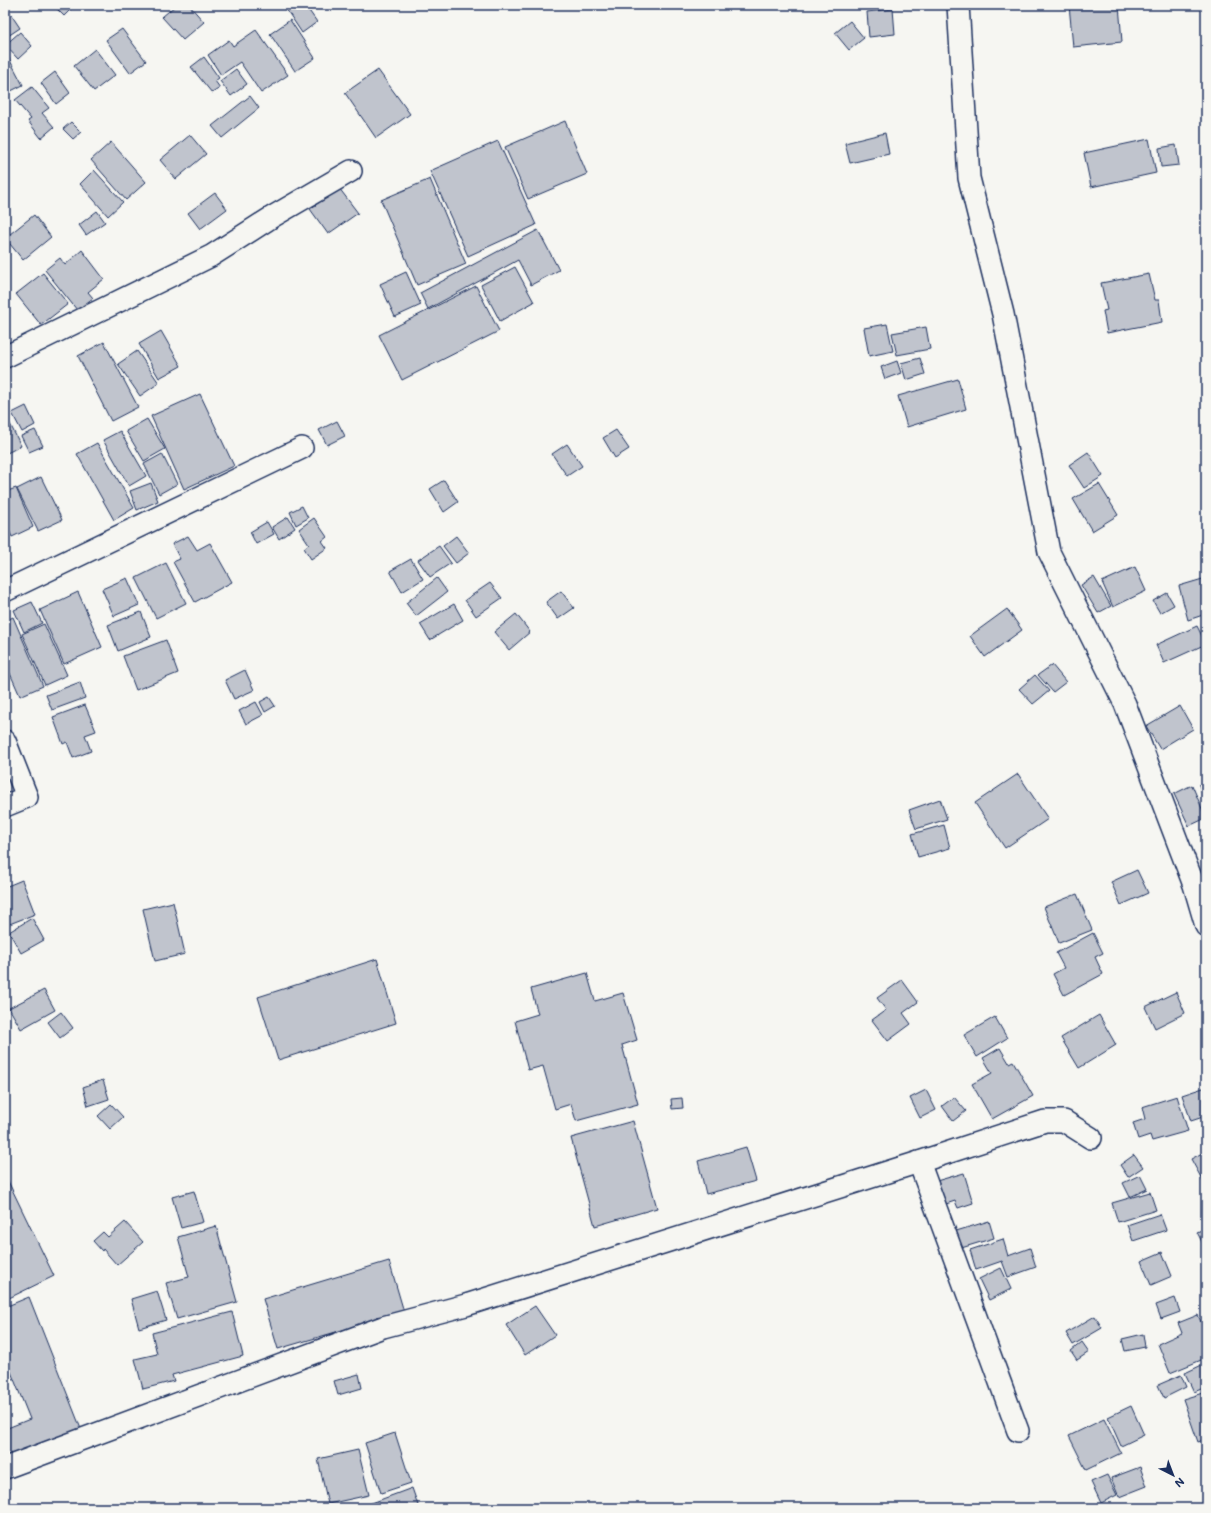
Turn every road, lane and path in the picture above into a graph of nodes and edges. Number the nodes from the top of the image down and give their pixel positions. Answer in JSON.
{"nodes":[{"id":1,"x":958,"y":5,"type":"edge"},
{"id":2,"x":351,"y":171,"type":"dead end"},
{"id":3,"x":5,"y":357,"type":"edge"},
{"id":4,"x":302,"y":448,"type":"dead end"},
{"id":5,"x":5,"y":591,"type":"edge"},
{"id":6,"x":5,"y":741,"type":"edge"},
{"id":7,"x":5,"y":806,"type":"edge"},
{"id":8,"x":1206,"y":926,"type":"edge"},
{"id":9,"x":1091,"y":1138,"type":"dead end"},
{"id":10,"x":919,"y":1162,"type":"junction"},
{"id":11,"x":1018,"y":1431,"type":"dead end"},
{"id":12,"x":5,"y":1468,"type":"edge"}],
"edges":[{"from":1,"to":8,"type":"street"},
{"from":2,"to":3,"type":"street"},
{"from":4,"to":5,"type":"street"},
{"from":6,"to":7,"type":"street"},
{"from":9,"to":10,"type":"street"},
{"from":10,"to":11,"type":"street"},
{"from":10,"to":12,"type":"street"}]}
